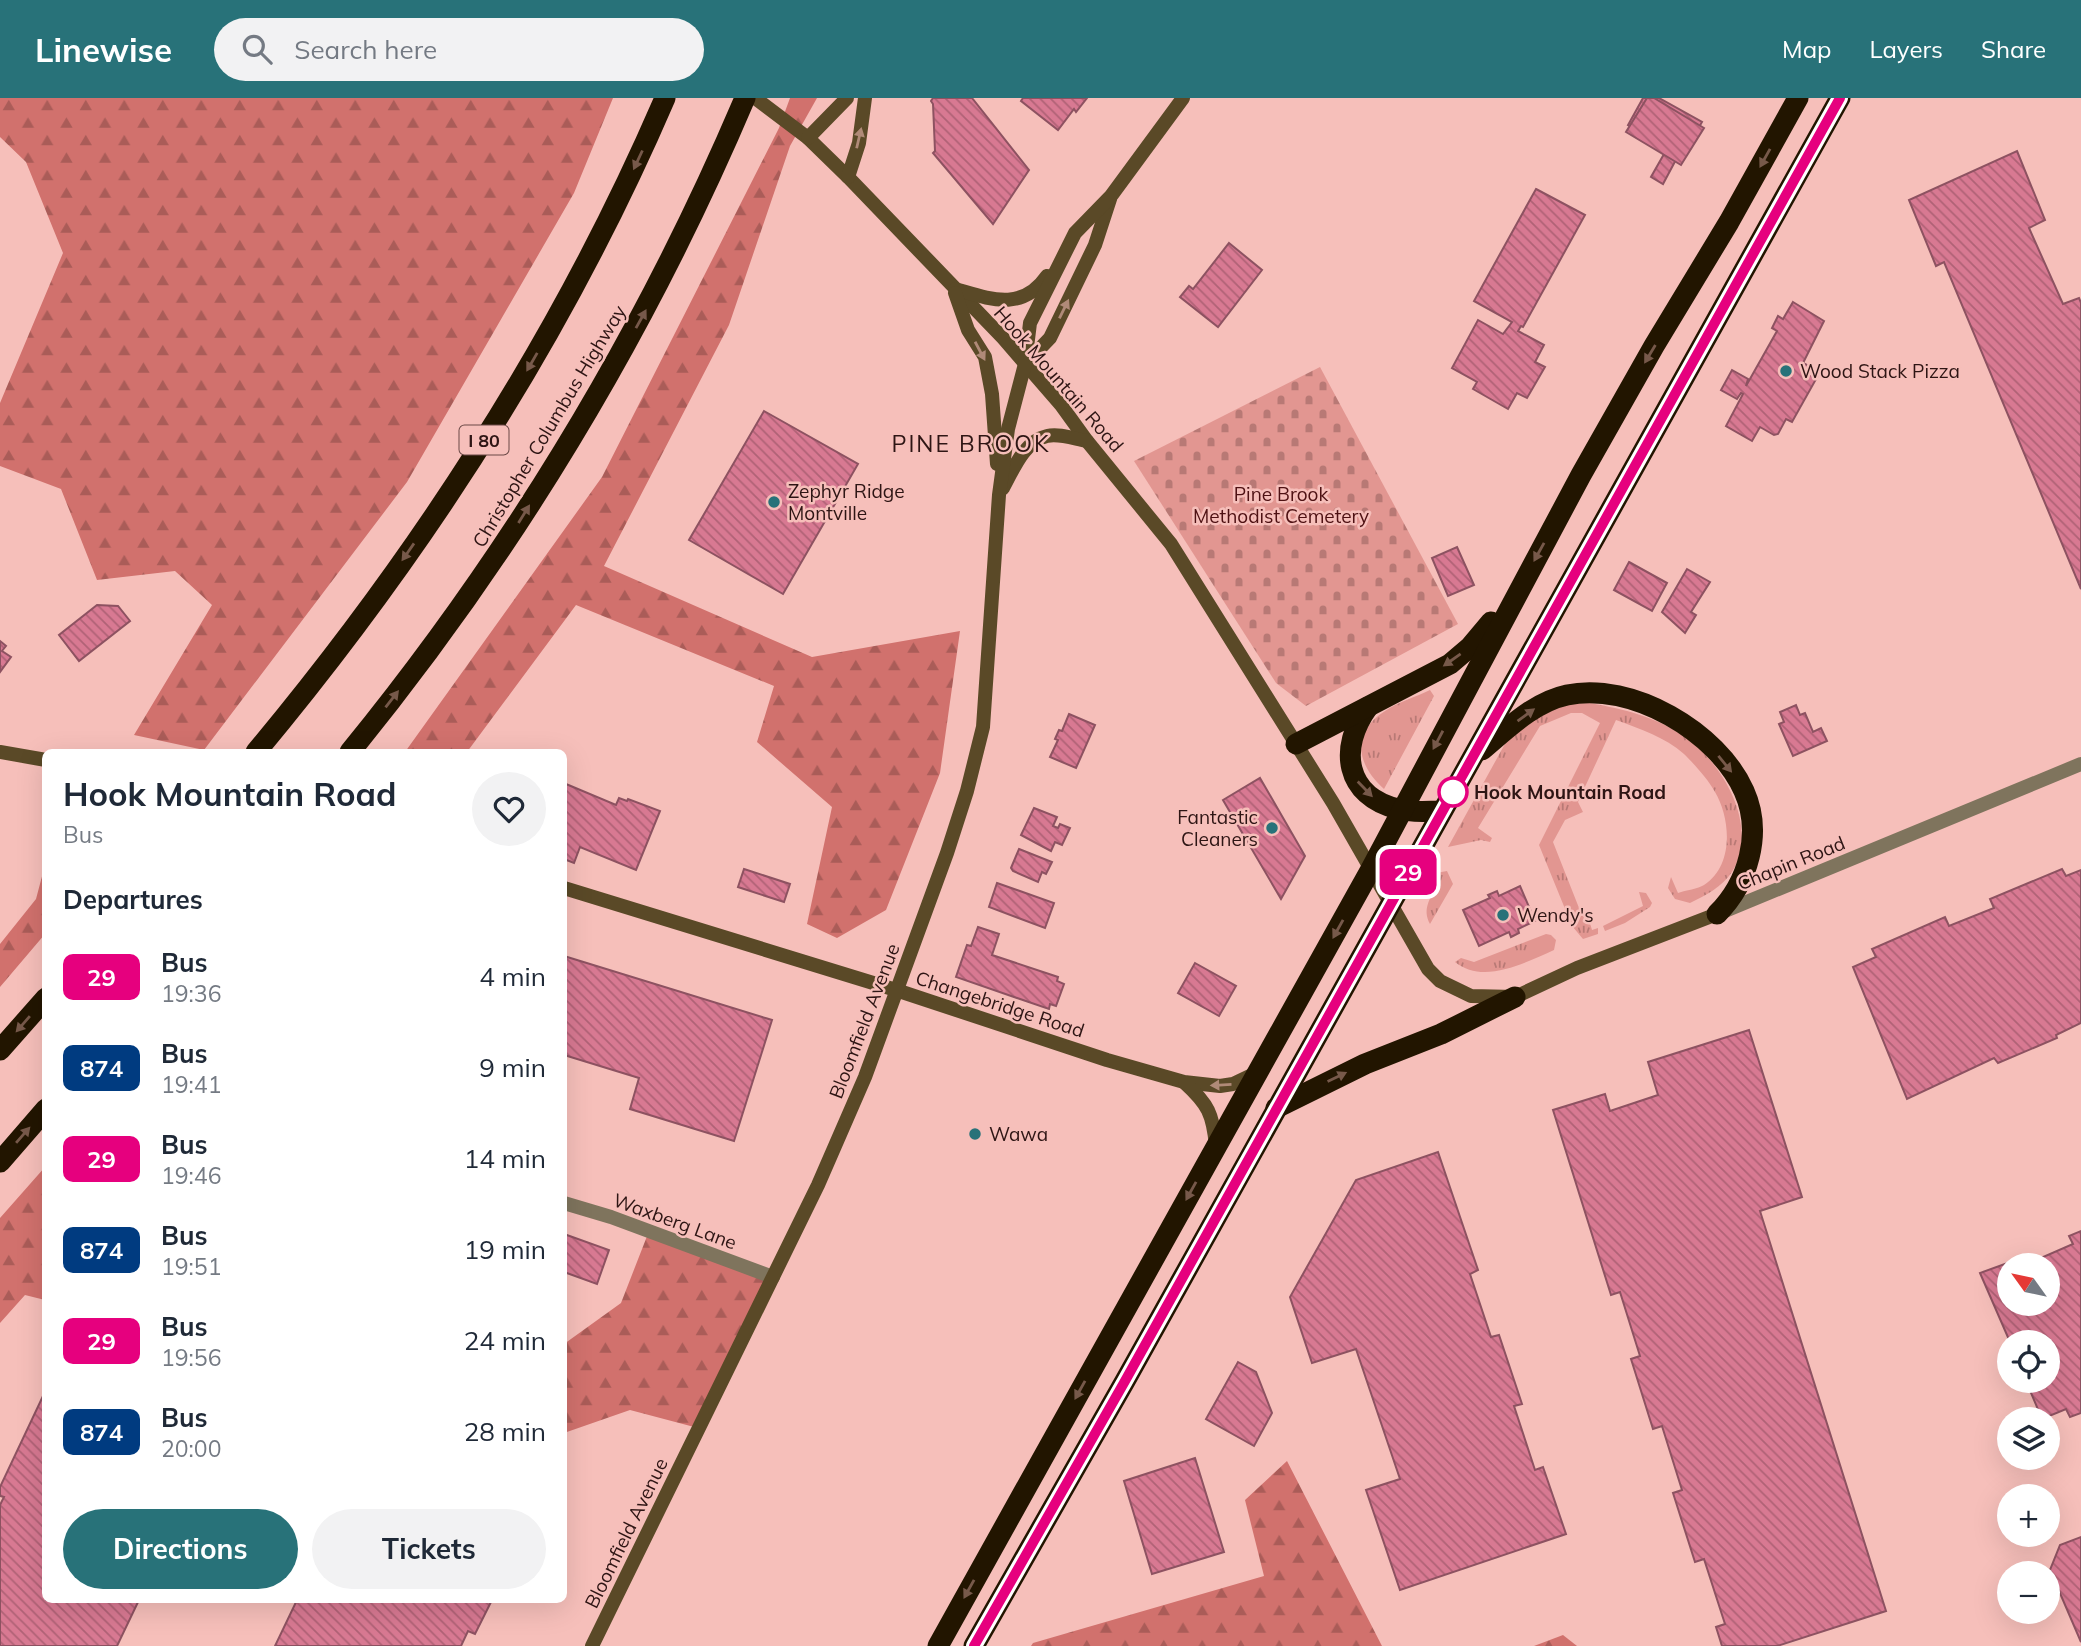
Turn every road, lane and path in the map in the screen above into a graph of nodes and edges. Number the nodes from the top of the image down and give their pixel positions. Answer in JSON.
{"nodes":[{"id":1,"x":666,"y":98,"type":"edge"},
{"id":2,"x":745,"y":98,"type":"edge"},
{"id":3,"x":755,"y":98,"type":"edge"},
{"id":4,"x":847,"y":98,"type":"edge"},
{"id":5,"x":865,"y":98,"type":"edge"},
{"id":6,"x":1183,"y":98,"type":"edge"},
{"id":7,"x":1798,"y":98,"type":"edge"},
{"id":8,"x":1840,"y":98,"type":"edge"},
{"id":9,"x":808,"y":138,"type":"junction"},
{"id":10,"x":848,"y":177,"type":"junction"},
{"id":11,"x":1111,"y":196,"type":"junction"},
{"id":12,"x":1070,"y":244,"type":"junction"},
{"id":13,"x":953,"y":288,"type":"junction"},
{"id":14,"x":1025,"y":364,"type":"junction"},
{"id":15,"x":1087,"y":441,"type":"junction"},
{"id":16,"x":999,"y":495,"type":"junction"},
{"id":17,"x":1516,"y":594,"type":"junction"},
{"id":18,"x":1369,"y":706,"type":"junction"},
{"id":19,"x":1296,"y":744,"type":"junction"},
{"id":20,"x":258,"y":749,"type":"edge"},
{"id":21,"x":352,"y":749,"type":"edge"},
{"id":22,"x":0,"y":752,"type":"edge"},
{"id":23,"x":1473,"y":758,"type":"junction"},
{"id":24,"x":42,"y":759,"type":"edge"},
{"id":25,"x":2081,"y":764,"type":"edge"},
{"id":26,"x":1401,"y":810,"type":"junction"},
{"id":27,"x":1442,"y":811,"type":"junction"},
{"id":28,"x":1371,"y":869,"type":"junction"},
{"id":29,"x":567,"y":889,"type":"edge"},
{"id":30,"x":1390,"y":904,"type":"junction"},
{"id":31,"x":1717,"y":914,"type":"junction"},
{"id":32,"x":896,"y":990,"type":"junction"},
{"id":33,"x":1514,"y":996,"type":"junction"},
{"id":34,"x":42,"y":1003,"type":"edge"},
{"id":35,"x":0,"y":1050,"type":"edge"},
{"id":36,"x":1256,"y":1073,"type":"junction"},
{"id":37,"x":1184,"y":1082,"type":"junction"},
{"id":38,"x":1276,"y":1108,"type":"junction"},
{"id":39,"x":42,"y":1114,"type":"edge"},
{"id":40,"x":1216,"y":1146,"type":"junction"},
{"id":41,"x":0,"y":1161,"type":"edge"},
{"id":42,"x":567,"y":1204,"type":"edge"},
{"id":43,"x":773,"y":1277,"type":"junction"},
{"id":44,"x":592,"y":1646,"type":"edge"},
{"id":45,"x":937,"y":1646,"type":"edge"},
{"id":46,"x":974,"y":1646,"type":"edge"}],
"edges":[{"from":1,"to":20,"type":"highway","number":"I 80","one_way":true},
{"from":21,"to":2,"type":"highway","name":"Christopher Columbus Highway","one_way":true},
{"from":3,"to":9,"type":"main road","name":"Hook Mountain Road"},
{"from":4,"to":9,"type":"main road"},
{"from":10,"to":5,"type":"main road","one_way":true},
{"from":6,"to":11,"type":"main road","name":"Bloomfield Avenue"},
{"from":7,"to":17,"type":"highway","one_way":true},
{"from":8,"to":23,"type":"highway"},
{"from":9,"to":10,"type":"main road","name":"Hook Mountain Road"},
{"from":10,"to":13,"type":"main road","name":"Hook Mountain Road"},
{"from":11,"to":12,"type":"main road","name":"Bloomfield Avenue"},
{"from":14,"to":11,"type":"main road","name":"Bloomfield Avenue","one_way":true},
{"from":12,"to":13,"type":"main road"},
{"from":12,"to":14,"type":"main road","name":"Bloomfield Avenue"},
{"from":13,"to":14,"type":"main road","name":"Hook Mountain Road"},
{"from":13,"to":16,"type":"main road","one_way":true},
{"from":14,"to":15,"type":"main road","name":"Hook Mountain Road"},
{"from":14,"to":16,"type":"main road","name":"Bloomfield Avenue"},
{"from":15,"to":16,"type":"main road"},
{"from":15,"to":19,"type":"main road","name":"Hook Mountain Road"},
{"from":16,"to":32,"type":"main road","name":"Bloomfield Avenue"},
{"from":17,"to":18,"type":"highway","one_way":true},
{"from":17,"to":26,"type":"highway","one_way":true},
{"from":18,"to":19,"type":"highway"},
{"from":18,"to":26,"type":"highway","one_way":true},
{"from":19,"to":28,"type":"main road","name":"Hook Mountain Road"},
{"from":22,"to":24,"type":"main road"},
{"from":23,"to":27,"type":"highway"},
{"from":23,"to":31,"type":"highway","one_way":true},
{"from":25,"to":31,"type":"street","name":"Chapin Road"},
{"from":26,"to":27,"type":"highway"},
{"from":26,"to":28,"type":"highway"},
{"from":27,"to":30,"type":"highway"},
{"from":28,"to":30,"type":"main road","name":"Hook Mountain Road"},
{"from":28,"to":36,"type":"highway","one_way":true},
{"from":29,"to":32,"type":"main road","name":"Changebridge Road"},
{"from":30,"to":33,"type":"main road","name":"Hook Mountain Road"},
{"from":30,"to":38,"type":"highway"},
{"from":31,"to":33,"type":"main road","name":"Chapin Road"},
{"from":32,"to":37,"type":"main road","name":"Changebridge Road"},
{"from":32,"to":43,"type":"main road","name":"Bloomfield Avenue"},
{"from":38,"to":33,"type":"highway","one_way":true},
{"from":34,"to":35,"type":"highway","one_way":true},
{"from":36,"to":37,"type":"main road","name":"Changebridge Road","one_way":true},
{"from":36,"to":40,"type":"highway"},
{"from":37,"to":40,"type":"main road"},
{"from":38,"to":46,"type":"highway"},
{"from":41,"to":39,"type":"highway","one_way":true},
{"from":40,"to":45,"type":"highway","one_way":true},
{"from":42,"to":43,"type":"street","name":"Waxberg Lane"},
{"from":43,"to":44,"type":"main road","name":"Bloomfield Avenue"}]}
